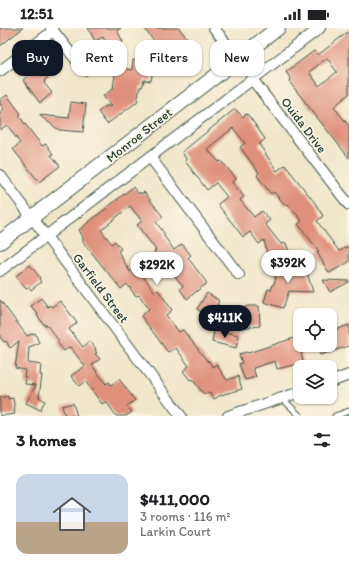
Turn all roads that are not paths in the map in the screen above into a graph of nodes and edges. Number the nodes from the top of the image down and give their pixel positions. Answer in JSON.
{"nodes":[{"id":1,"x":214,"y":28,"type":"edge"},
{"id":2,"x":278,"y":28,"type":"edge"},
{"id":3,"x":320,"y":28,"type":"edge"},
{"id":4,"x":52,"y":29,"type":"edge"},
{"id":5,"x":223,"y":40,"type":"edge"},
{"id":6,"x":263,"y":40,"type":"edge"},
{"id":7,"x":71,"y":53,"type":"edge"},
{"id":8,"x":0,"y":71,"type":"edge"},
{"id":9,"x":217,"y":76,"type":"edge"},
{"id":10,"x":252,"y":79,"type":"junction"},
{"id":11,"x":150,"y":157,"type":"junction"},
{"id":12,"x":0,"y":175,"type":"edge"},
{"id":13,"x":349,"y":205,"type":"edge"},
{"id":14,"x":32,"y":218,"type":"junction"},
{"id":15,"x":45,"y":236,"type":"junction"},
{"id":16,"x":0,"y":242,"type":"edge"},
{"id":17,"x":0,"y":271,"type":"edge"},
{"id":18,"x":239,"y":275,"type":"dead end"},
{"id":19,"x":349,"y":375,"type":"edge"},
{"id":20,"x":337,"y":379,"type":"edge"},
{"id":21,"x":293,"y":394,"type":"edge"},
{"id":22,"x":282,"y":398,"type":"junction"},
{"id":23,"x":349,"y":411,"type":"edge"},
{"id":24,"x":182,"y":416,"type":"edge"},
{"id":25,"x":228,"y":416,"type":"edge"},
{"id":26,"x":300,"y":416,"type":"edge"},
{"id":27,"x":335,"y":416,"type":"edge"}],
"edges":[{"from":1,"to":5,"type":"street"},
{"from":2,"to":6,"type":"main road","name":"Monroe Street"},
{"from":3,"to":10,"type":"street"},
{"from":4,"to":7,"type":"street"},
{"from":4,"to":8,"type":"street"},
{"from":9,"to":14,"type":"main road","name":"Monroe Street"},
{"from":10,"to":11,"type":"street"},
{"from":10,"to":13,"type":"street","name":"Ouida Drive"},
{"from":11,"to":15,"type":"street"},
{"from":11,"to":18,"type":"street"},
{"from":12,"to":14,"type":"street","name":"Garfield Street"},
{"from":14,"to":15,"type":"street","name":"Garfield Street"},
{"from":14,"to":16,"type":"main road","name":"Monroe Street"},
{"from":15,"to":17,"type":"street"},
{"from":15,"to":24,"type":"street","name":"Garfield Street"},
{"from":19,"to":20,"type":"street"},
{"from":21,"to":22,"type":"street"},
{"from":22,"to":25,"type":"street"},
{"from":22,"to":26,"type":"lane"},
{"from":23,"to":27,"type":"lane"}]}
